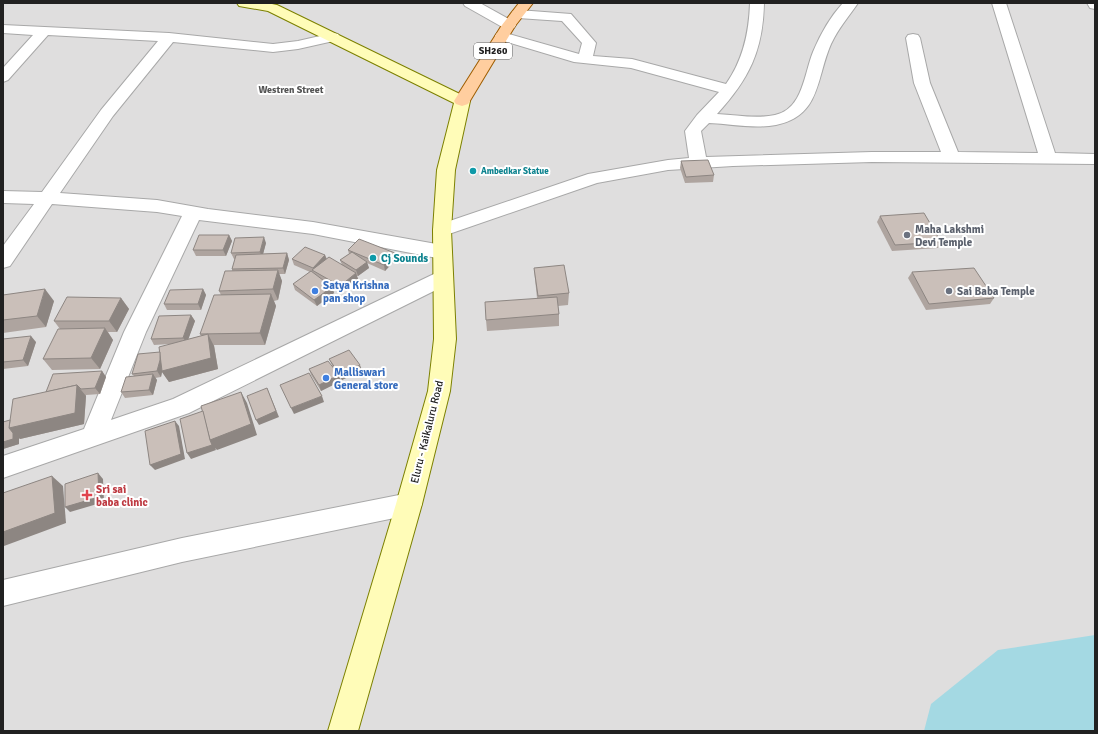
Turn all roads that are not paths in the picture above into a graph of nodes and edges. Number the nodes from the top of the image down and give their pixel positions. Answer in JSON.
{"nodes":[{"id":1,"x":244,"y":3,"type":"edge"},
{"id":2,"x":470,"y":3,"type":"edge"},
{"id":3,"x":757,"y":3,"type":"edge"},
{"id":4,"x":851,"y":3,"type":"edge"},
{"id":5,"x":999,"y":3,"type":"edge"},
{"id":6,"x":514,"y":20,"type":"edge"},
{"id":7,"x":3,"y":29,"type":"edge"},
{"id":8,"x":44,"y":31,"type":"junction"},
{"id":9,"x":169,"y":37,"type":"junction"},
{"id":10,"x":333,"y":37,"type":"junction"},
{"id":11,"x":913,"y":38,"type":"dead end"},
{"id":12,"x":585,"y":59,"type":"junction"},
{"id":13,"x":3,"y":77,"type":"edge"},
{"id":14,"x":729,"y":90,"type":"junction"},
{"id":15,"x":462,"y":101,"type":"junction"},
{"id":16,"x":703,"y":118,"type":"junction"},
{"id":17,"x":952,"y":158,"type":"junction"},
{"id":18,"x":1048,"y":158,"type":"junction"},
{"id":19,"x":1095,"y":159,"type":"edge"},
{"id":20,"x":698,"y":163,"type":"junction"},
{"id":21,"x":3,"y":197,"type":"edge"},
{"id":22,"x":47,"y":198,"type":"junction"},
{"id":23,"x":193,"y":213,"type":"junction"},
{"id":24,"x":442,"y":241,"type":"junction"},
{"id":25,"x":3,"y":260,"type":"edge"},
{"id":26,"x":443,"y":278,"type":"junction"},
{"id":27,"x":93,"y":437,"type":"junction"},
{"id":28,"x":3,"y":467,"type":"edge"},
{"id":29,"x":409,"y":504,"type":"junction"},
{"id":30,"x":3,"y":593,"type":"edge"},
{"id":31,"x":343,"y":731,"type":"edge"}],
"edges":[{"from":1,"to":10,"type":"main road"},
{"from":2,"to":6,"type":"street"},
{"from":3,"to":14,"type":"street"},
{"from":4,"to":16,"type":"street"},
{"from":5,"to":18,"type":"street"},
{"from":6,"to":12,"type":"street"},
{"from":6,"to":12,"type":"street"},
{"from":6,"to":15,"type":"main road","number":"SH260"},
{"from":7,"to":8,"type":"street"},
{"from":8,"to":9,"type":"street"},
{"from":8,"to":13,"type":"street"},
{"from":9,"to":10,"type":"street"},
{"from":9,"to":22,"type":"street"},
{"from":10,"to":15,"type":"main road"},
{"from":11,"to":17,"type":"street"},
{"from":12,"to":14,"type":"street"},
{"from":14,"to":16,"type":"street"},
{"from":15,"to":24,"type":"main road","name":"Eluru - Kaikaluru Road"},
{"from":16,"to":20,"type":"street"},
{"from":17,"to":18,"type":"street"},
{"from":17,"to":20,"type":"street"},
{"from":18,"to":19,"type":"street"},
{"from":20,"to":24,"type":"street"},
{"from":21,"to":22,"type":"street"},
{"from":22,"to":23,"type":"street"},
{"from":22,"to":25,"type":"street"},
{"from":23,"to":24,"type":"street"},
{"from":23,"to":27,"type":"street"},
{"from":24,"to":26,"type":"main road","name":"Eluru - Kaikaluru Road"},
{"from":26,"to":27,"type":"street"},
{"from":26,"to":29,"type":"main road","name":"Eluru - Kaikaluru Road"},
{"from":27,"to":28,"type":"street"},
{"from":29,"to":30,"type":"street"},
{"from":29,"to":31,"type":"main road","name":"Eluru - Kaikaluru Road"}]}
